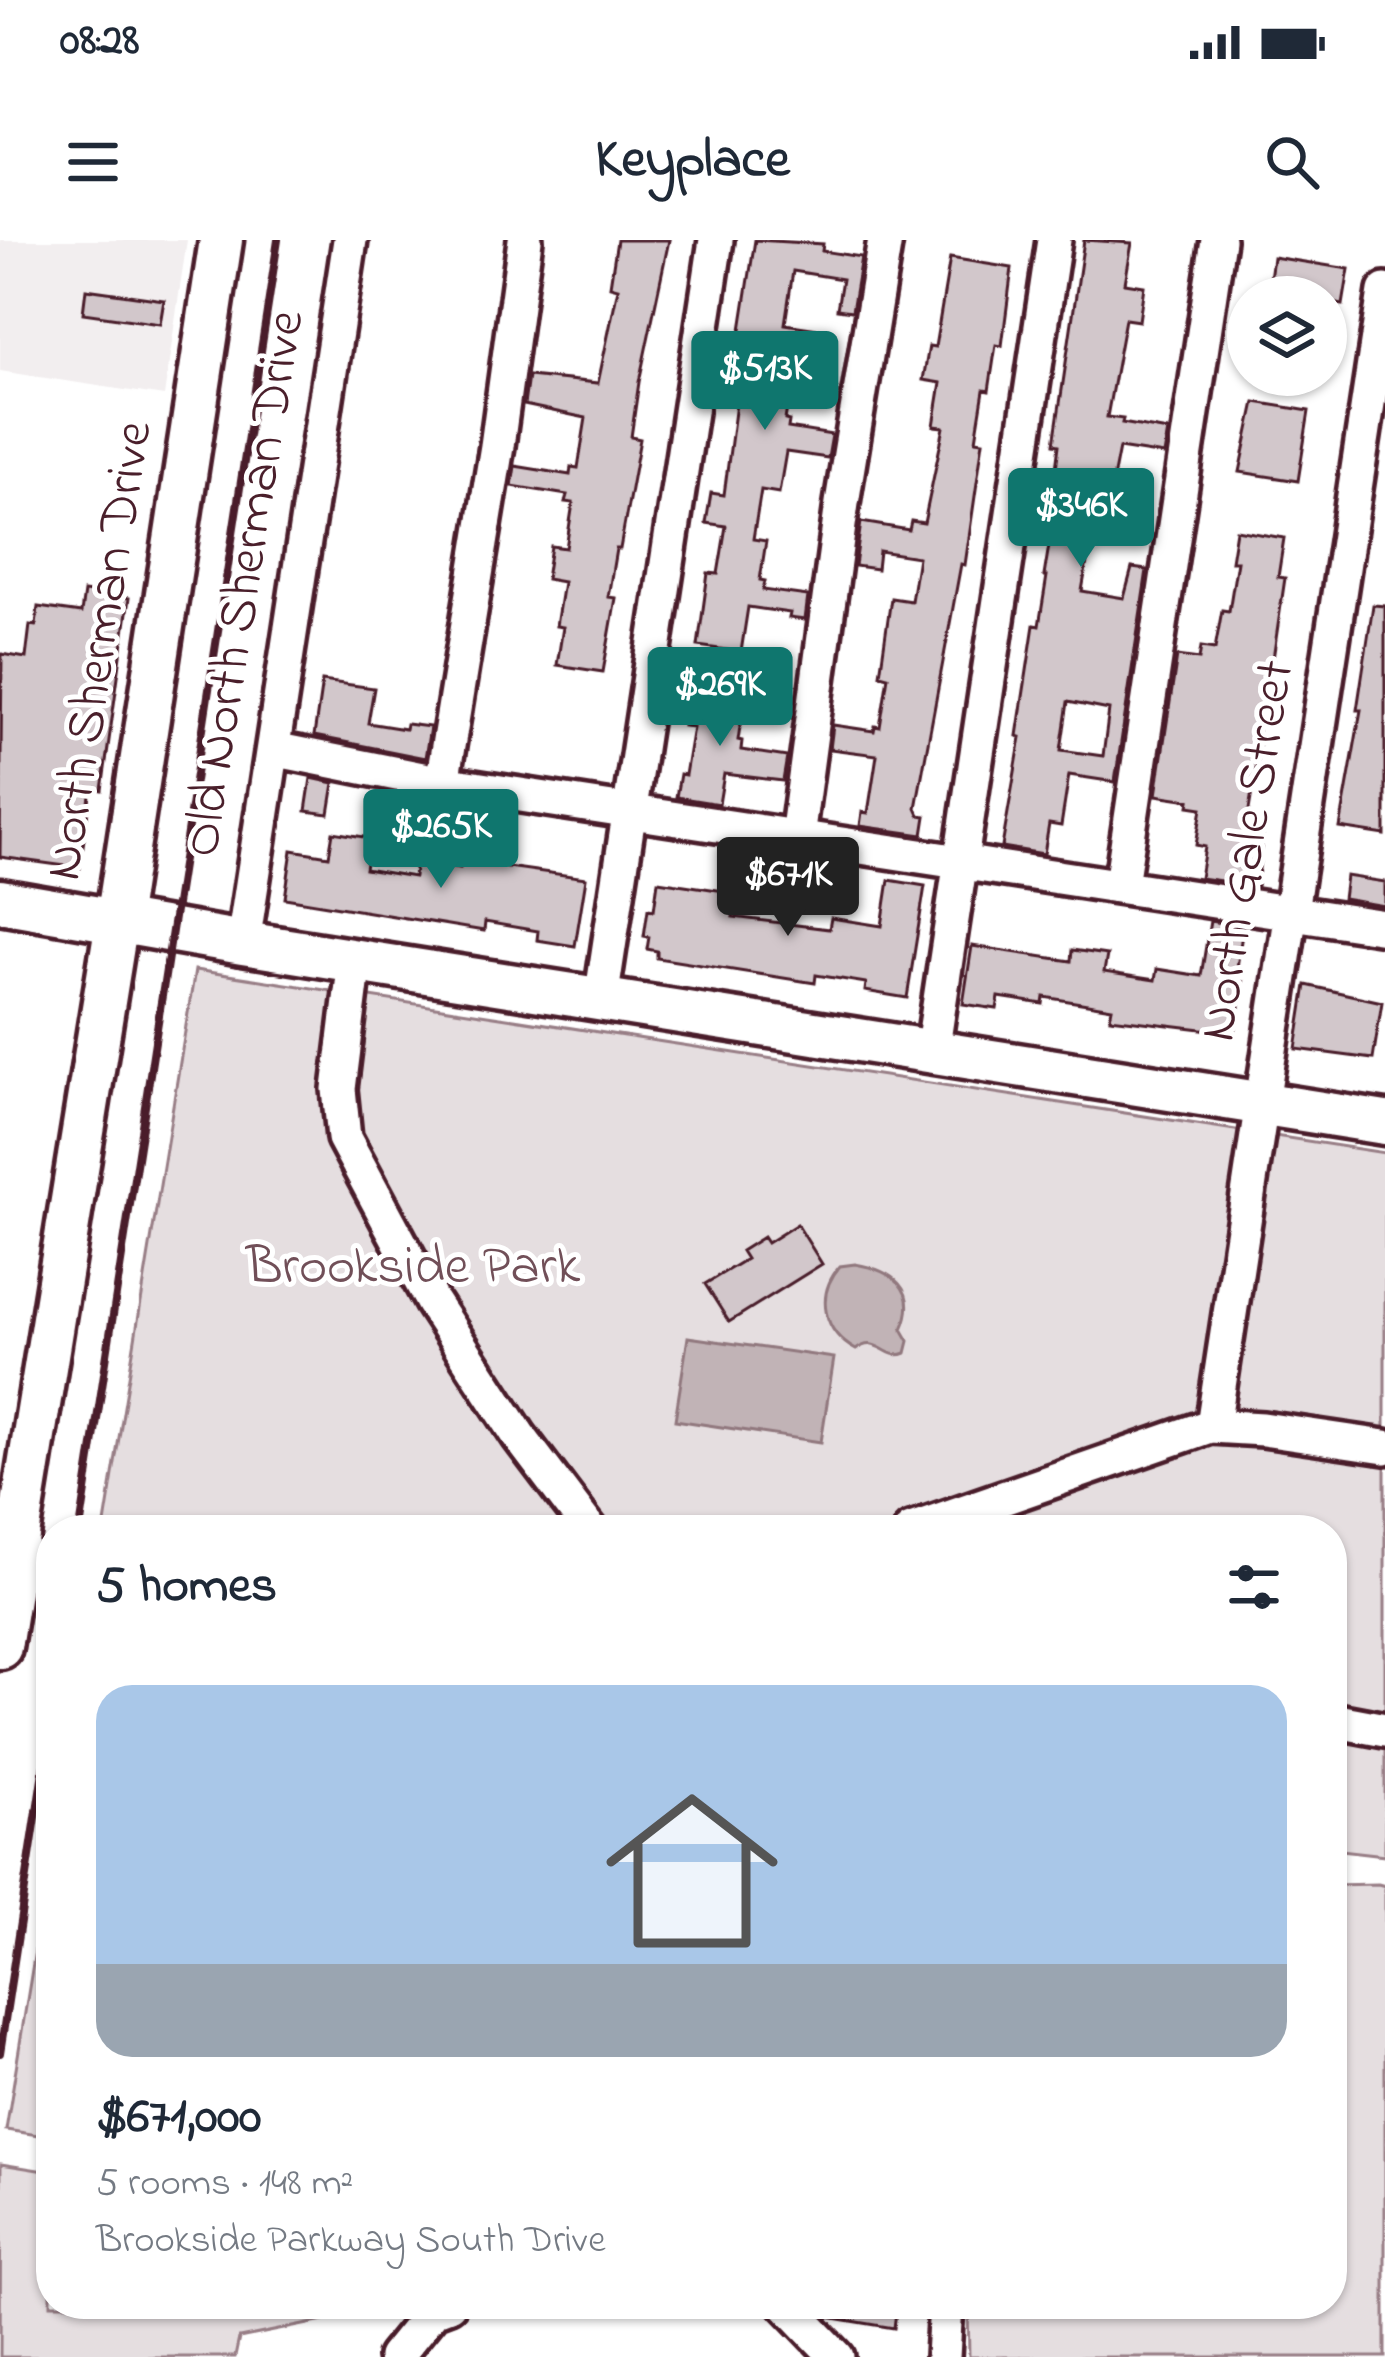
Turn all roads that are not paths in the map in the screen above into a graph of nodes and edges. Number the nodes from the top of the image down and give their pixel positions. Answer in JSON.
{"nodes":[{"id":1,"x":221,"y":240,"type":"edge"},
{"id":2,"x":350,"y":240,"type":"edge"},
{"id":3,"x":525,"y":240,"type":"edge"},
{"id":4,"x":716,"y":240,"type":"edge"},
{"id":5,"x":885,"y":240,"type":"edge"},
{"id":6,"x":1054,"y":240,"type":"edge"},
{"id":7,"x":1219,"y":240,"type":"edge"},
{"id":8,"x":1385,"y":291,"type":"edge"},
{"id":9,"x":273,"y":749,"type":"junction"},
{"id":10,"x":442,"y":783,"type":"junction"},
{"id":11,"x":629,"y":812,"type":"junction"},
{"id":12,"x":797,"y":837,"type":"junction"},
{"id":13,"x":961,"y":861,"type":"junction"},
{"id":14,"x":1120,"y":885,"type":"junction"},
{"id":15,"x":0,"y":902,"type":"edge"},
{"id":16,"x":1292,"y":910,"type":"junction"},
{"id":17,"x":118,"y":921,"type":"junction"},
{"id":18,"x":1385,"y":927,"type":"edge"},
{"id":19,"x":242,"y":944,"type":"junction"},
{"id":20,"x":355,"y":960,"type":"junction"},
{"id":21,"x":601,"y":1000,"type":"junction"},
{"id":22,"x":932,"y":1053,"type":"junction"},
{"id":23,"x":1262,"y":1104,"type":"junction"},
{"id":24,"x":1385,"y":1123,"type":"edge"},
{"id":25,"x":1213,"y":1426,"type":"junction"},
{"id":26,"x":1385,"y":1447,"type":"edge"},
{"id":27,"x":579,"y":1515,"type":"edge"},
{"id":28,"x":955,"y":1515,"type":"edge"},
{"id":29,"x":0,"y":1647,"type":"edge"},
{"id":30,"x":1347,"y":1723,"type":"edge"},
{"id":31,"x":1385,"y":1730,"type":"edge"},
{"id":32,"x":425,"y":2319,"type":"edge"},
{"id":33,"x":800,"y":2319,"type":"edge"},
{"id":34,"x":945,"y":2319,"type":"edge"},
{"id":35,"x":395,"y":2357,"type":"edge"},
{"id":36,"x":837,"y":2357,"type":"edge"},
{"id":37,"x":943,"y":2357,"type":"edge"}],
"edges":[{"from":1,"to":17,"type":"main road","name":"North Sherman Drive"},
{"from":2,"to":9,"type":"street","name":"Old North Sherman Drive"},
{"from":3,"to":10,"type":"street"},
{"from":4,"to":11,"type":"street"},
{"from":5,"to":12,"type":"street"},
{"from":6,"to":13,"type":"street"},
{"from":7,"to":14,"type":"street"},
{"from":8,"to":16,"type":"street","name":"North Gale Street"},
{"from":9,"to":10,"type":"street"},
{"from":9,"to":19,"type":"street","name":"Old North Sherman Drive"},
{"from":10,"to":11,"type":"street"},
{"from":11,"to":12,"type":"street"},
{"from":11,"to":21,"type":"street"},
{"from":12,"to":13,"type":"street"},
{"from":13,"to":14,"type":"street"},
{"from":13,"to":22,"type":"street"},
{"from":14,"to":16,"type":"street"},
{"from":15,"to":17,"type":"main road"},
{"from":16,"to":18,"type":"street"},
{"from":16,"to":23,"type":"street","name":"North Gale Street"},
{"from":17,"to":19,"type":"main road"},
{"from":17,"to":29,"type":"main road","name":"North Sherman Drive"},
{"from":19,"to":20,"type":"main road"},
{"from":20,"to":21,"type":"main road"},
{"from":20,"to":27,"type":"street"},
{"from":21,"to":22,"type":"main road"},
{"from":22,"to":23,"type":"main road"},
{"from":23,"to":24,"type":"main road"},
{"from":23,"to":25,"type":"street","name":"North Gale Street"},
{"from":25,"to":26,"type":"street"},
{"from":25,"to":28,"type":"street"},
{"from":30,"to":31,"type":"street"},
{"from":32,"to":35,"type":"street"},
{"from":33,"to":36,"type":"street"},
{"from":34,"to":37,"type":"street"}]}
